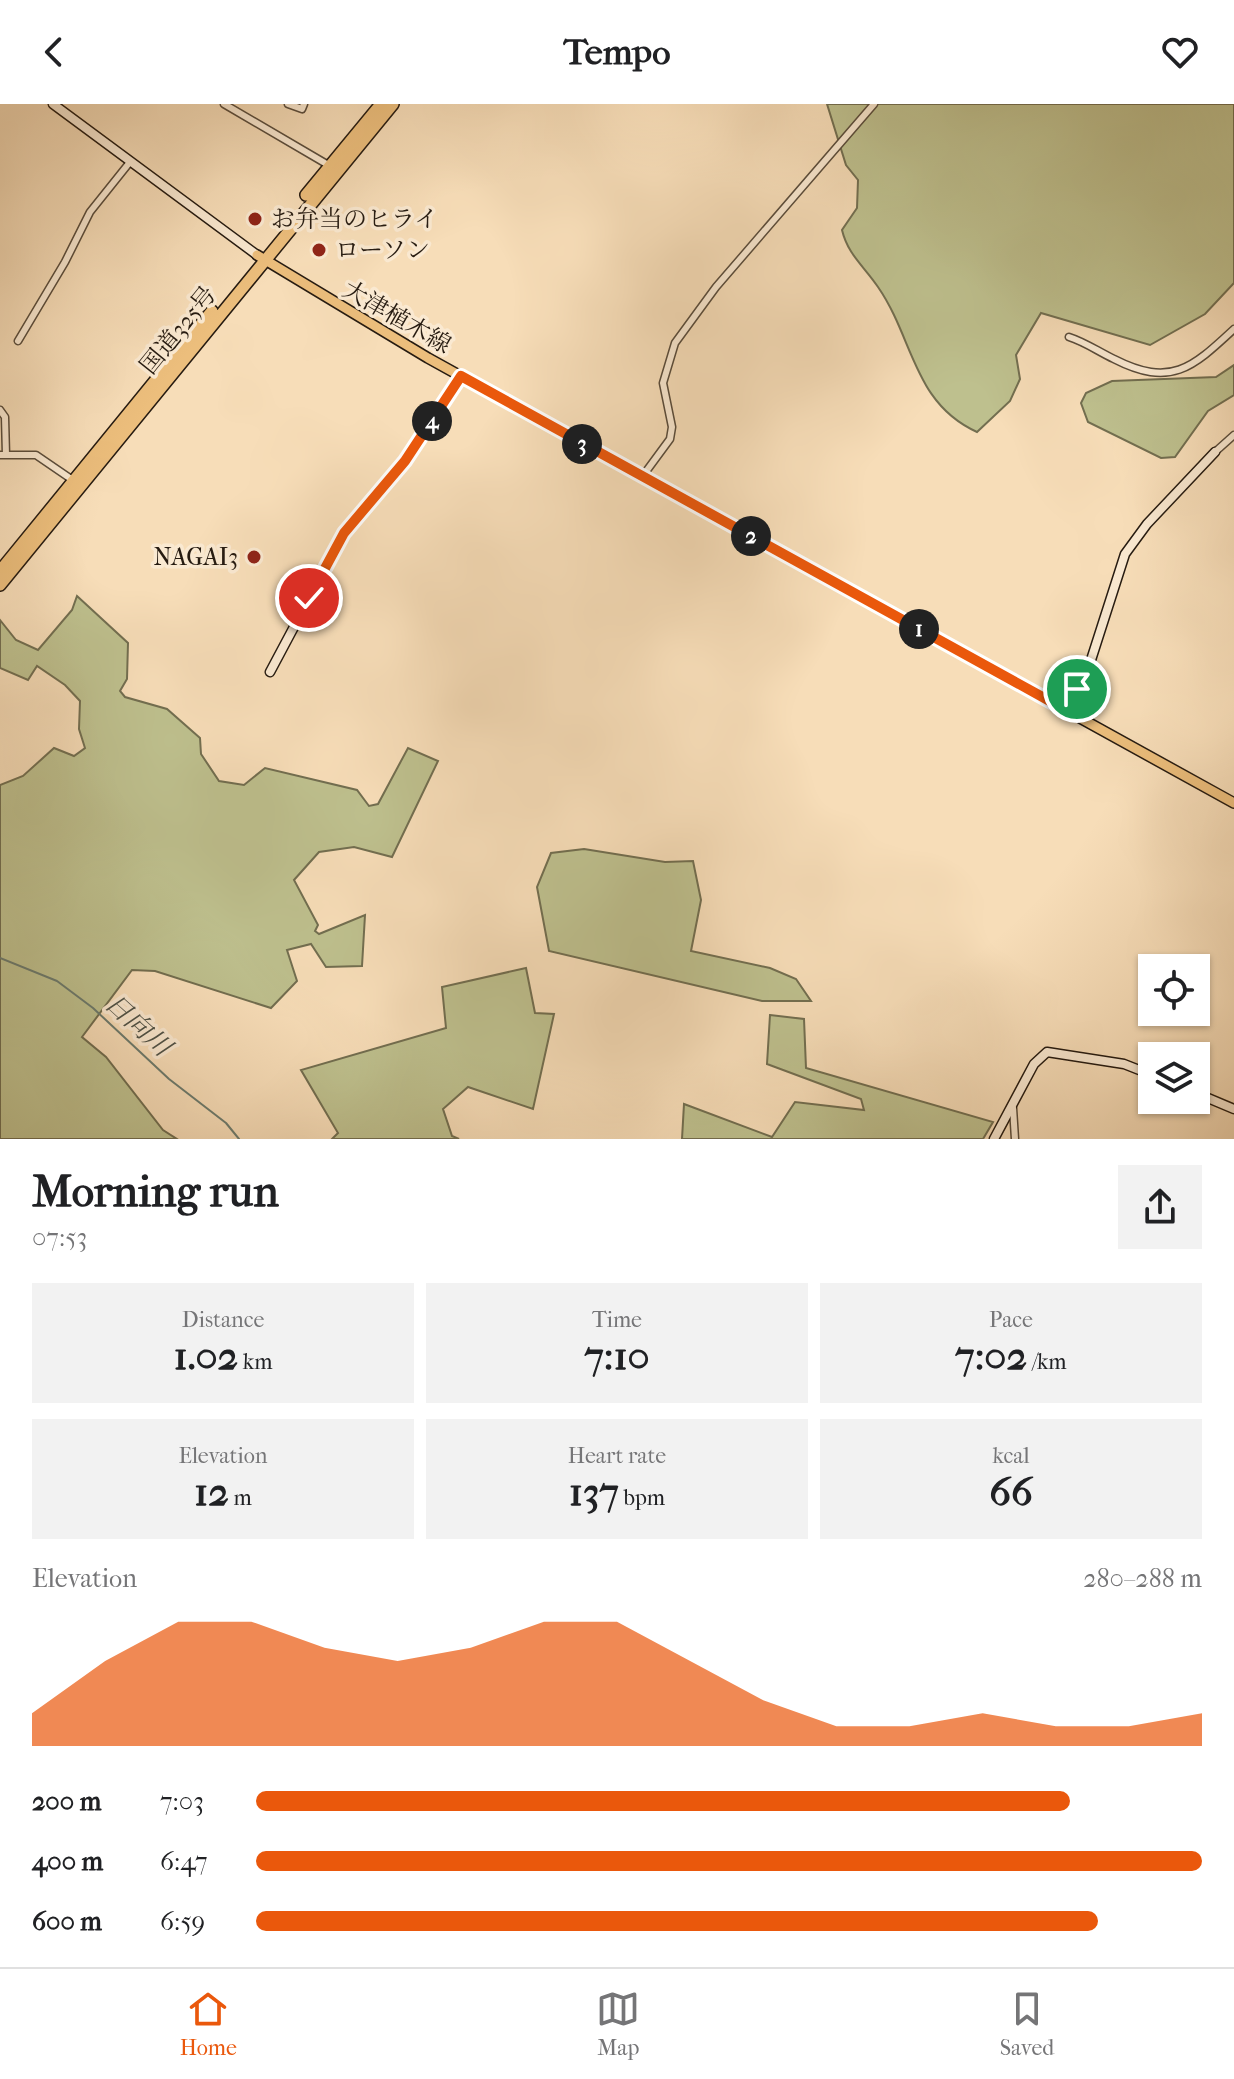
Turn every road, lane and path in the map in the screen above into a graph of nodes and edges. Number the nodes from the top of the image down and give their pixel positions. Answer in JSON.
{"nodes":[{"id":1,"x":53,"y":104,"type":"edge"},
{"id":2,"x":224,"y":104,"type":"edge"},
{"id":3,"x":288,"y":104,"type":"edge"},
{"id":4,"x":304,"y":104,"type":"edge"},
{"id":5,"x":393,"y":104,"type":"edge"},
{"id":6,"x":874,"y":104,"type":"edge"},
{"id":7,"x":379,"y":108,"type":"edge"},
{"id":8,"x":130,"y":162,"type":"junction"},
{"id":9,"x":334,"y":168,"type":"junction"},
{"id":10,"x":260,"y":258,"type":"junction"},
{"id":11,"x":1234,"y":329,"type":"edge"},
{"id":12,"x":1069,"y":337,"type":"dead end"},
{"id":13,"x":18,"y":341,"type":"dead end"},
{"id":14,"x":461,"y":376,"type":"junction"},
{"id":15,"x":0,"y":410,"type":"edge"},
{"id":16,"x":1234,"y":435,"type":"edge"},
{"id":17,"x":1215,"y":452,"type":"joint"},
{"id":18,"x":3,"y":455,"type":"edge"},
{"id":19,"x":642,"y":477,"type":"junction"},
{"id":20,"x":77,"y":484,"type":"junction"},
{"id":21,"x":0,"y":571,"type":"edge"},
{"id":22,"x":0,"y":585,"type":"edge"},
{"id":23,"x":270,"y":672,"type":"dead end"},
{"id":24,"x":1066,"y":710,"type":"junction"},
{"id":25,"x":1234,"y":803,"type":"edge"},
{"id":26,"x":1138,"y":1070,"type":"edge"},
{"id":27,"x":1210,"y":1099,"type":"edge"},
{"id":28,"x":1013,"y":1104,"type":"junction"},
{"id":29,"x":1234,"y":1109,"type":"edge"},
{"id":30,"x":994,"y":1139,"type":"edge"},
{"id":31,"x":1015,"y":1139,"type":"edge"}],
"edges":[{"from":1,"to":8,"type":"street"},
{"from":2,"to":9,"type":"street"},
{"from":3,"to":4,"type":"street"},
{"from":5,"to":7,"type":"highway","name":"国道325号"},
{"from":6,"to":19,"type":"street"},
{"from":7,"to":9,"type":"highway","name":"国道325号"},
{"from":8,"to":10,"type":"street"},
{"from":8,"to":13,"type":"street"},
{"from":9,"to":10,"type":"highway","name":"国道325号"},
{"from":10,"to":14,"type":"main road","name":"大津植木線"},
{"from":10,"to":20,"type":"highway","name":"国道325号"},
{"from":11,"to":12,"type":"street"},
{"from":14,"to":19,"type":"main road","name":"大津植木線"},
{"from":14,"to":23,"type":"street"},
{"from":15,"to":18,"type":"street"},
{"from":16,"to":17,"type":"street"},
{"from":17,"to":24,"type":"street"},
{"from":18,"to":20,"type":"street"},
{"from":19,"to":24,"type":"main road","name":"大津植木線"},
{"from":20,"to":21,"type":"highway","name":"国道325号"},
{"from":20,"to":22,"type":"highway","name":"国道325号"},
{"from":24,"to":25,"type":"main road","name":"大津植木線"},
{"from":26,"to":28,"type":"street"},
{"from":27,"to":29,"type":"street"},
{"from":28,"to":30,"type":"street"},
{"from":28,"to":31,"type":"street"}]}
